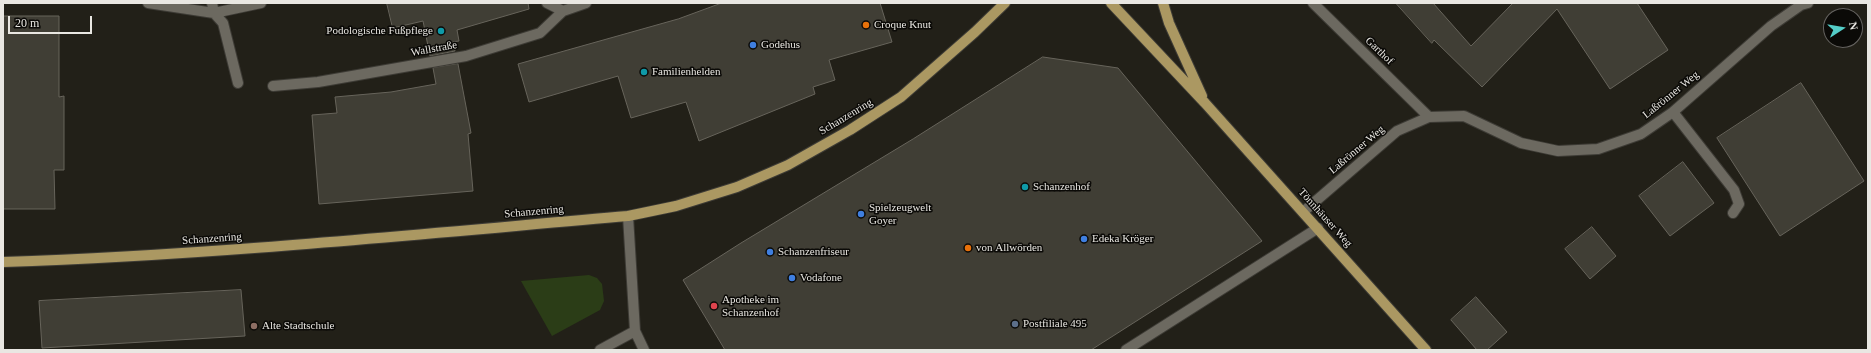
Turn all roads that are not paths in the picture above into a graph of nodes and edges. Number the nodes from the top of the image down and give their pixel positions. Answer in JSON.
{"nodes":[{"id":1,"x":148,"y":3,"type":"edge"},
{"id":2,"x":261,"y":3,"type":"edge"},
{"id":3,"x":547,"y":3,"type":"edge"},
{"id":4,"x":586,"y":3,"type":"edge"},
{"id":5,"x":1005,"y":3,"type":"edge"},
{"id":6,"x":1110,"y":3,"type":"edge"},
{"id":7,"x":1163,"y":3,"type":"edge"},
{"id":8,"x":1313,"y":3,"type":"edge"},
{"id":9,"x":1808,"y":3,"type":"edge"},
{"id":10,"x":213,"y":8,"type":"edge"},
{"id":11,"x":563,"y":11,"type":"junction"},
{"id":12,"x":238,"y":83,"type":"dead end"},
{"id":13,"x":273,"y":86,"type":"dead end"},
{"id":14,"x":1205,"y":103,"type":"junction"},
{"id":15,"x":1673,"y":112,"type":"junction"},
{"id":16,"x":1429,"y":117,"type":"junction"},
{"id":17,"x":1303,"y":212,"type":"junction"},
{"id":18,"x":1733,"y":213,"type":"dead end"},
{"id":19,"x":628,"y":216,"type":"junction"},
{"id":20,"x":1318,"y":228,"type":"junction"},
{"id":21,"x":3,"y":262,"type":"edge"},
{"id":22,"x":635,"y":331,"type":"junction"},
{"id":23,"x":600,"y":350,"type":"edge"},
{"id":24,"x":644,"y":350,"type":"edge"},
{"id":25,"x":1126,"y":350,"type":"edge"},
{"id":26,"x":1426,"y":350,"type":"edge"}],
"edges":[{"from":1,"to":10,"type":"street"},
{"from":2,"to":10,"type":"street"},
{"from":3,"to":11,"type":"street"},
{"from":4,"to":11,"type":"street","name":"Wallstraße"},
{"from":5,"to":19,"type":"main road","name":"Schanzenring"},
{"from":6,"to":14,"type":"main road","name":"Tönnhäuser Weg"},
{"from":7,"to":14,"type":"main road","name":"Tönnhäuser Weg"},
{"from":8,"to":16,"type":"street","name":"Garthof"},
{"from":9,"to":15,"type":"street","name":"Laßrönner Weg"},
{"from":10,"to":12,"type":"street"},
{"from":11,"to":13,"type":"street","name":"Wallstraße"},
{"from":14,"to":17,"type":"main road","name":"Tönnhäuser Weg"},
{"from":15,"to":16,"type":"street","name":"Laßrönner Weg"},
{"from":15,"to":18,"type":"street"},
{"from":16,"to":17,"type":"street","name":"Laßrönner Weg"},
{"from":17,"to":20,"type":"main road","name":"Tönnhäuser Weg"},
{"from":19,"to":21,"type":"main road","name":"Schanzenring"},
{"from":19,"to":22,"type":"street"},
{"from":20,"to":25,"type":"street"},
{"from":20,"to":26,"type":"main road","name":"Tönnhäuser Weg"},
{"from":22,"to":23,"type":"street"},
{"from":22,"to":24,"type":"street"}]}
